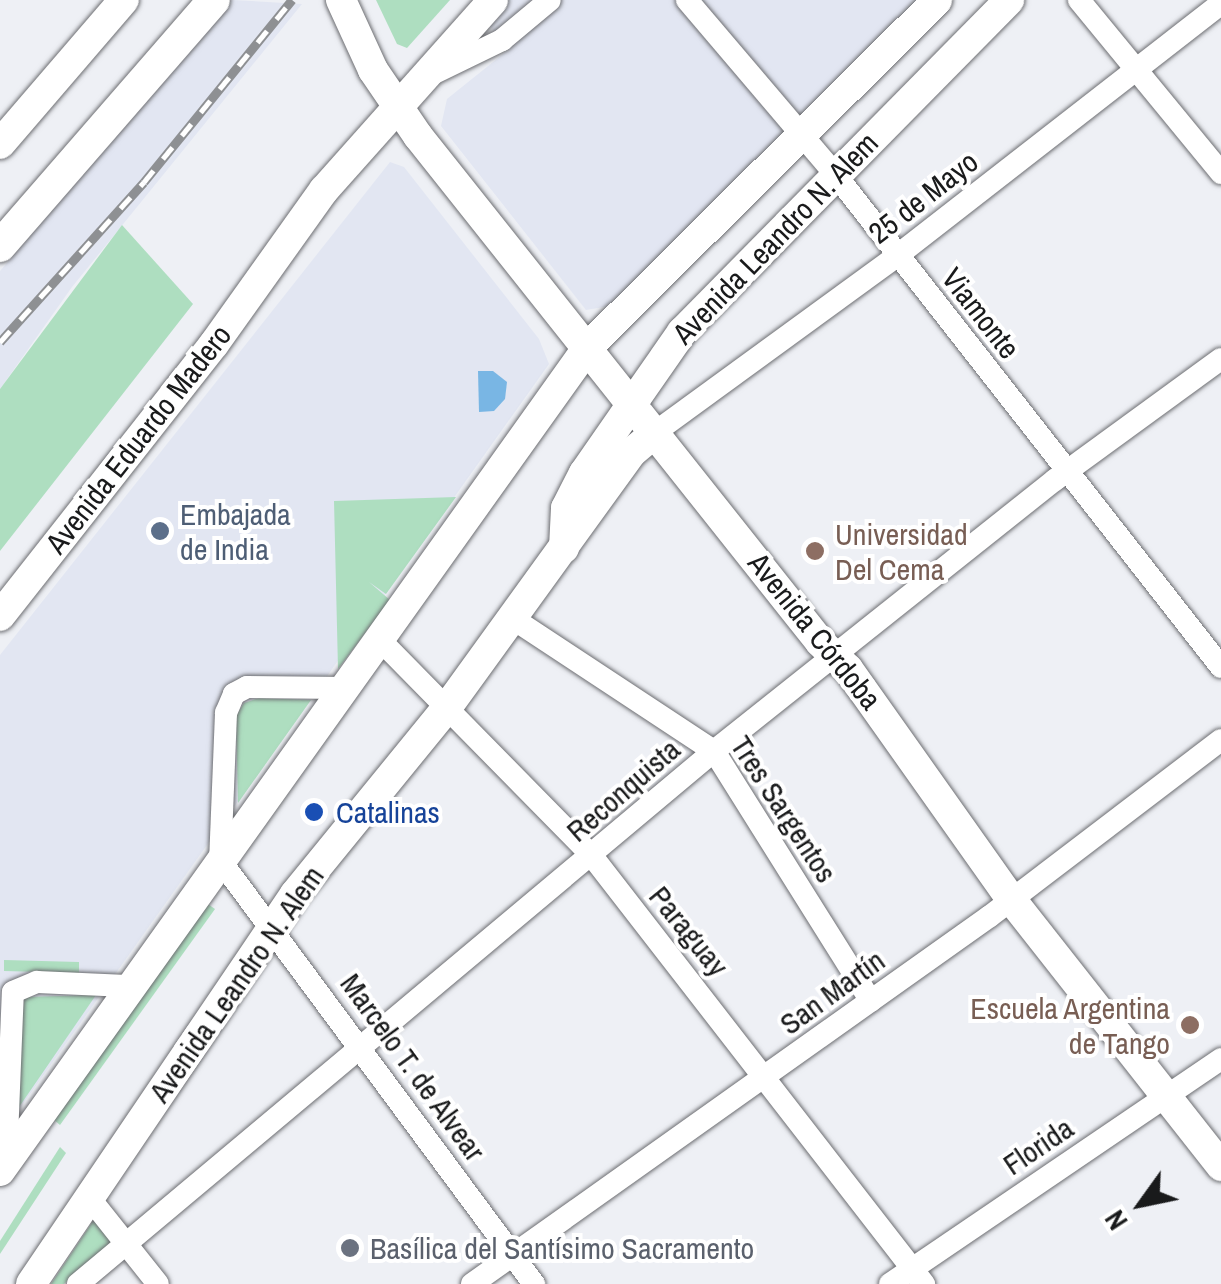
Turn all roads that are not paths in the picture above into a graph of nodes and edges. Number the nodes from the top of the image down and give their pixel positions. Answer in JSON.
{"nodes":[{"id":1,"x":100,"y":0,"type":"edge"},
{"id":2,"x":124,"y":0,"type":"edge"},
{"id":3,"x":187,"y":0,"type":"edge"},
{"id":4,"x":214,"y":0,"type":"edge"},
{"id":5,"x":341,"y":0,"type":"edge"},
{"id":6,"x":467,"y":0,"type":"edge"},
{"id":7,"x":493,"y":0,"type":"edge"},
{"id":8,"x":550,"y":0,"type":"edge"},
{"id":9,"x":688,"y":0,"type":"edge"},
{"id":10,"x":936,"y":0,"type":"edge"},
{"id":11,"x":1009,"y":0,"type":"edge"},
{"id":12,"x":1079,"y":0,"type":"edge"},
{"id":13,"x":1221,"y":4,"type":"edge"},
{"id":14,"x":1135,"y":68,"type":"junction"},
{"id":15,"x":422,"y":78,"type":"junction"},
{"id":16,"x":397,"y":106,"type":"junction"},
{"id":17,"x":0,"y":113,"type":"edge"},
{"id":18,"x":801,"y":134,"type":"junction"},
{"id":19,"x":0,"y":144,"type":"edge"},
{"id":20,"x":835,"y":174,"type":"junction"},
{"id":21,"x":1221,"y":174,"type":"edge"},
{"id":22,"x":0,"y":215,"type":"edge"},
{"id":23,"x":0,"y":246,"type":"edge"},
{"id":24,"x":898,"y":255,"type":"junction"},
{"id":25,"x":271,"y":258,"type":"junction"},
{"id":26,"x":588,"y":347,"type":"junction"},
{"id":27,"x":1221,"y":359,"type":"edge"},
{"id":28,"x":634,"y":400,"type":"junction"},
{"id":29,"x":657,"y":431,"type":"junction"},
{"id":30,"x":1066,"y":472,"type":"junction"},
{"id":31,"x":564,"y":548,"type":"junction"},
{"id":32,"x":0,"y":588,"type":"edge"},
{"id":33,"x":0,"y":616,"type":"edge"},
{"id":34,"x":512,"y":618,"type":"junction"},
{"id":35,"x":380,"y":640,"type":"junction"},
{"id":36,"x":833,"y":656,"type":"junction"},
{"id":37,"x":1221,"y":667,"type":"edge"},
{"id":38,"x":345,"y":688,"type":"junction"},
{"id":39,"x":446,"y":709,"type":"junction"},
{"id":40,"x":1221,"y":740,"type":"edge"},
{"id":41,"x":714,"y":751,"type":"junction"},
{"id":42,"x":592,"y":856,"type":"junction"},
{"id":43,"x":220,"y":860,"type":"junction"},
{"id":44,"x":1011,"y":899,"type":"junction"},
{"id":45,"x":271,"y":926,"type":"junction"},
{"id":46,"x":10,"y":985,"type":"edge"},
{"id":47,"x":127,"y":986,"type":"junction"},
{"id":48,"x":871,"y":1001,"type":"junction"},
{"id":49,"x":361,"y":1044,"type":"junction"},
{"id":50,"x":1221,"y":1059,"type":"edge"},
{"id":51,"x":766,"y":1076,"type":"junction"},
{"id":52,"x":1166,"y":1096,"type":"junction"},
{"id":53,"x":1221,"y":1166,"type":"edge"},
{"id":54,"x":3,"y":1167,"type":"edge"},
{"id":55,"x":88,"y":1196,"type":"junction"},
{"id":56,"x":130,"y":1244,"type":"junction"},
{"id":57,"x":513,"y":1253,"type":"junction"},
{"id":58,"x":918,"y":1276,"type":"edge"},
{"id":59,"x":31,"y":1284,"type":"edge"},
{"id":60,"x":78,"y":1284,"type":"edge"},
{"id":61,"x":158,"y":1284,"type":"edge"},
{"id":62,"x":472,"y":1284,"type":"edge"},
{"id":63,"x":534,"y":1284,"type":"edge"},
{"id":64,"x":890,"y":1284,"type":"edge"}],
"edges":[{"from":1,"to":17,"type":"main road"},
{"from":2,"to":19,"type":"main road"},
{"from":3,"to":22,"type":"highway"},
{"from":4,"to":23,"type":"highway"},
{"from":5,"to":16,"type":"main road","name":"Avenida Córdoba"},
{"from":6,"to":15,"type":"main road","name":"Avenida Eduardo Madero"},
{"from":7,"to":15,"type":"main road","name":"Avenida Eduardo Madero"},
{"from":8,"to":15,"type":"street"},
{"from":9,"to":18,"type":"street","name":"Viamonte"},
{"from":10,"to":18,"type":"main road","name":"Avenida Leandro N. Alem"},
{"from":11,"to":20,"type":"main road","name":"Avenida Leandro N. Alem"},
{"from":12,"to":14,"type":"street"},
{"from":13,"to":14,"type":"street","name":"25 de Mayo"},
{"from":14,"to":21,"type":"street"},
{"from":14,"to":24,"type":"street","name":"25 de Mayo"},
{"from":15,"to":16,"type":"main road","name":"Avenida Eduardo Madero"},
{"from":16,"to":25,"type":"main road","name":"Avenida Eduardo Madero"},
{"from":16,"to":26,"type":"main road","name":"Avenida Córdoba"},
{"from":18,"to":20,"type":"street","name":"Viamonte"},
{"from":18,"to":26,"type":"main road","name":"Avenida Leandro N. Alem"},
{"from":20,"to":24,"type":"street","name":"Viamonte"},
{"from":20,"to":28,"type":"main road","name":"Avenida Leandro N. Alem"},
{"from":24,"to":29,"type":"street","name":"25 de Mayo"},
{"from":24,"to":30,"type":"street","name":"Viamonte"},
{"from":25,"to":32,"type":"main road","name":"Avenida Eduardo Madero"},
{"from":25,"to":33,"type":"main road","name":"Avenida Eduardo Madero"},
{"from":26,"to":28,"type":"main road","name":"Avenida Córdoba"},
{"from":26,"to":35,"type":"main road","name":"Avenida Leandro N. Alem"},
{"from":27,"to":30,"type":"street","name":"Reconquista"},
{"from":28,"to":29,"type":"main road","name":"Avenida Córdoba"},
{"from":28,"to":31,"type":"main road","name":"Avenida Leandro N. Alem"},
{"from":29,"to":31,"type":"main road"},
{"from":29,"to":36,"type":"main road","name":"Avenida Córdoba"},
{"from":30,"to":36,"type":"street","name":"Reconquista"},
{"from":30,"to":37,"type":"street","name":"Viamonte"},
{"from":31,"to":34,"type":"main road","name":"Avenida Leandro N. Alem"},
{"from":34,"to":39,"type":"main road","name":"Avenida Leandro N. Alem"},
{"from":34,"to":41,"type":"street","name":"Tres Sargentos"},
{"from":35,"to":38,"type":"main road","name":"Avenida Leandro N. Alem"},
{"from":35,"to":39,"type":"street","name":"Paraguay"},
{"from":36,"to":41,"type":"street","name":"Reconquista"},
{"from":36,"to":44,"type":"main road","name":"Avenida Córdoba"},
{"from":38,"to":43,"type":"main road","name":"Avenida Leandro N. Alem"},
{"from":38,"to":43,"type":"street"},
{"from":39,"to":42,"type":"street","name":"Paraguay"},
{"from":39,"to":45,"type":"main road","name":"Avenida Leandro N. Alem"},
{"from":40,"to":44,"type":"street","name":"San Martín"},
{"from":41,"to":42,"type":"street","name":"Reconquista"},
{"from":41,"to":48,"type":"street","name":"Tres Sargentos"},
{"from":42,"to":49,"type":"street","name":"Reconquista"},
{"from":42,"to":51,"type":"street","name":"Paraguay"},
{"from":43,"to":45,"type":"street","name":"Marcelo T. de Alvear"},
{"from":43,"to":47,"type":"main road","name":"Avenida Leandro N. Alem"},
{"from":44,"to":48,"type":"street","name":"San Martín"},
{"from":44,"to":52,"type":"main road","name":"Avenida Córdoba"},
{"from":45,"to":49,"type":"street","name":"Marcelo T. de Alvear"},
{"from":45,"to":55,"type":"main road","name":"Avenida Leandro N. Alem"},
{"from":46,"to":47,"type":"street"},
{"from":46,"to":54,"type":"street"},
{"from":47,"to":54,"type":"main road","name":"Avenida Leandro N. Alem"},
{"from":48,"to":51,"type":"street","name":"San Martín"},
{"from":49,"to":56,"type":"street","name":"Reconquista"},
{"from":49,"to":57,"type":"street","name":"Marcelo T. de Alvear"},
{"from":50,"to":52,"type":"street","name":"Florida"},
{"from":51,"to":57,"type":"street","name":"San Martín"},
{"from":51,"to":58,"type":"street","name":"Paraguay"},
{"from":52,"to":53,"type":"main road","name":"Avenida Córdoba"},
{"from":52,"to":58,"type":"street","name":"Florida"},
{"from":55,"to":56,"type":"street"},
{"from":55,"to":59,"type":"main road","name":"Avenida Leandro N. Alem"},
{"from":56,"to":60,"type":"street","name":"Reconquista"},
{"from":56,"to":61,"type":"street"},
{"from":57,"to":62,"type":"street","name":"San Martín"},
{"from":57,"to":63,"type":"street","name":"Marcelo T. de Alvear"},
{"from":58,"to":64,"type":"street","name":"Florida"}]}
